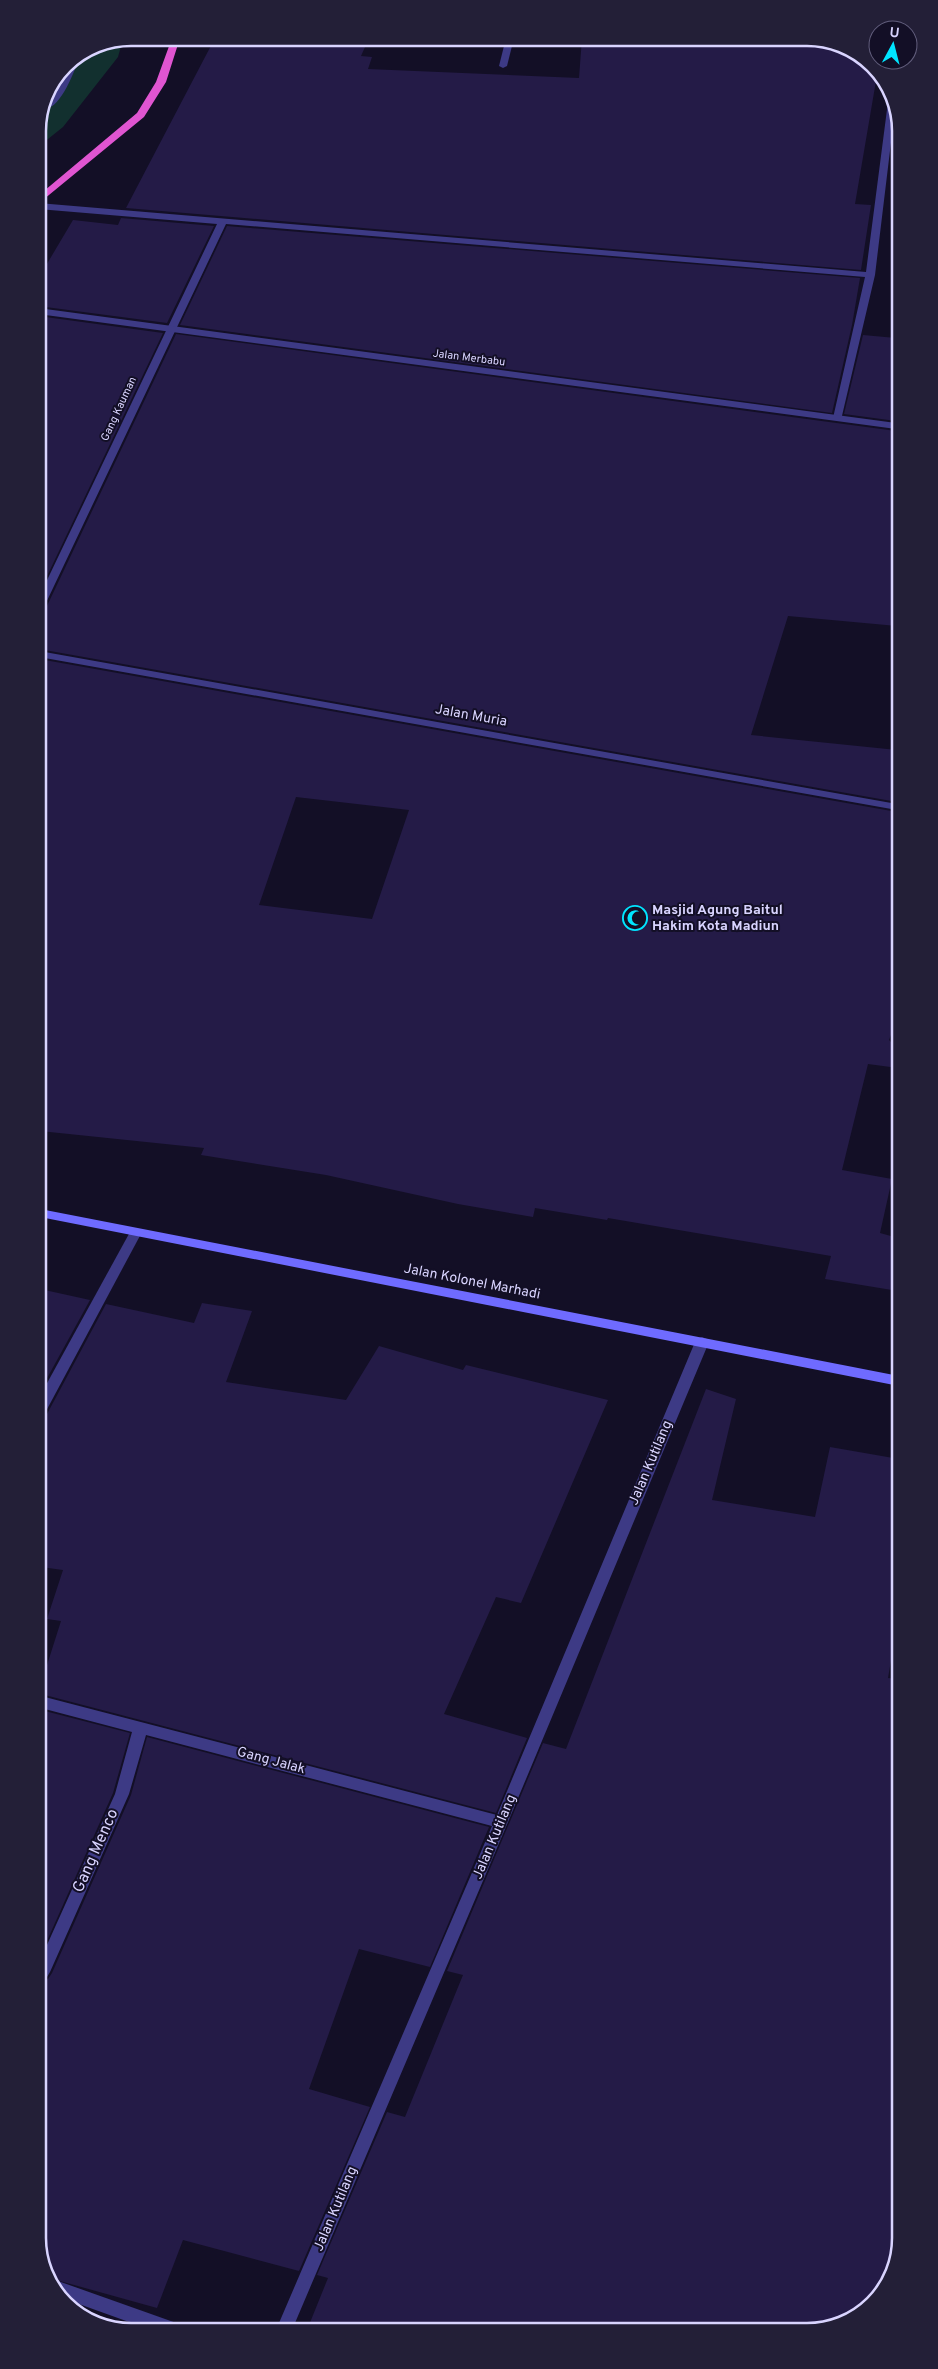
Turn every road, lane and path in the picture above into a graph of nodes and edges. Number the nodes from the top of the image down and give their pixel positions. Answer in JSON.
{"nodes":[{"id":1,"x":173,"y":46,"type":"edge"},
{"id":2,"x":508,"y":46,"type":"edge"},
{"id":3,"x":503,"y":66,"type":"dead end"},
{"id":4,"x":68,"y":75,"type":"edge"},
{"id":5,"x":52,"y":102,"type":"edge"},
{"id":6,"x":890,"y":113,"type":"edge"},
{"id":7,"x":46,"y":194,"type":"edge"},
{"id":8,"x":46,"y":207,"type":"edge"},
{"id":9,"x":222,"y":223,"type":"junction"},
{"id":10,"x":870,"y":275,"type":"junction"},
{"id":11,"x":46,"y":311,"type":"edge"},
{"id":12,"x":170,"y":330,"type":"junction"},
{"id":13,"x":838,"y":418,"type":"junction"},
{"id":14,"x":892,"y":425,"type":"edge"},
{"id":15,"x":46,"y":592,"type":"edge"},
{"id":16,"x":46,"y":655,"type":"edge"},
{"id":17,"x":892,"y":806,"type":"edge"},
{"id":18,"x":46,"y":1214,"type":"edge"},
{"id":19,"x":136,"y":1232,"type":"junction"},
{"id":20,"x":702,"y":1342,"type":"junction"},
{"id":21,"x":892,"y":1380,"type":"edge"},
{"id":22,"x":46,"y":1398,"type":"edge"},
{"id":23,"x":46,"y":1703,"type":"edge"},
{"id":24,"x":141,"y":1727,"type":"junction"},
{"id":25,"x":501,"y":1822,"type":"junction"},
{"id":26,"x":46,"y":1963,"type":"edge"},
{"id":27,"x":65,"y":2292,"type":"edge"},
{"id":28,"x":154,"y":2323,"type":"edge"},
{"id":29,"x":287,"y":2323,"type":"edge"}],
"edges":[{"from":1,"to":7,"type":"highway"},
{"from":2,"to":3,"type":"street"},
{"from":4,"to":5,"type":"street"},
{"from":6,"to":10,"type":"street"},
{"from":8,"to":9,"type":"street"},
{"from":9,"to":10,"type":"street"},
{"from":9,"to":12,"type":"street","name":"Gang Kauman"},
{"from":10,"to":13,"type":"street"},
{"from":11,"to":12,"type":"street","name":"Jalan Merbabu"},
{"from":12,"to":13,"type":"street","name":"Jalan Merbabu"},
{"from":12,"to":15,"type":"street","name":"Gang Kauman"},
{"from":13,"to":14,"type":"street","name":"Jalan Merbabu"},
{"from":16,"to":17,"type":"street","name":"Jalan Muria"},
{"from":18,"to":19,"type":"main road","name":"Jalan Kolonel Marhadi"},
{"from":19,"to":20,"type":"main road","name":"Jalan Kolonel Marhadi"},
{"from":19,"to":22,"type":"street"},
{"from":20,"to":21,"type":"main road","name":"Jalan Kolonel Marhadi"},
{"from":20,"to":25,"type":"street","name":"Jalan Kutilang"},
{"from":23,"to":24,"type":"street","name":"Gang Jalak"},
{"from":24,"to":25,"type":"street","name":"Gang Jalak"},
{"from":24,"to":26,"type":"street","name":"Gang Menco"},
{"from":25,"to":29,"type":"street","name":"Jalan Kutilang"},
{"from":27,"to":28,"type":"street"}]}
